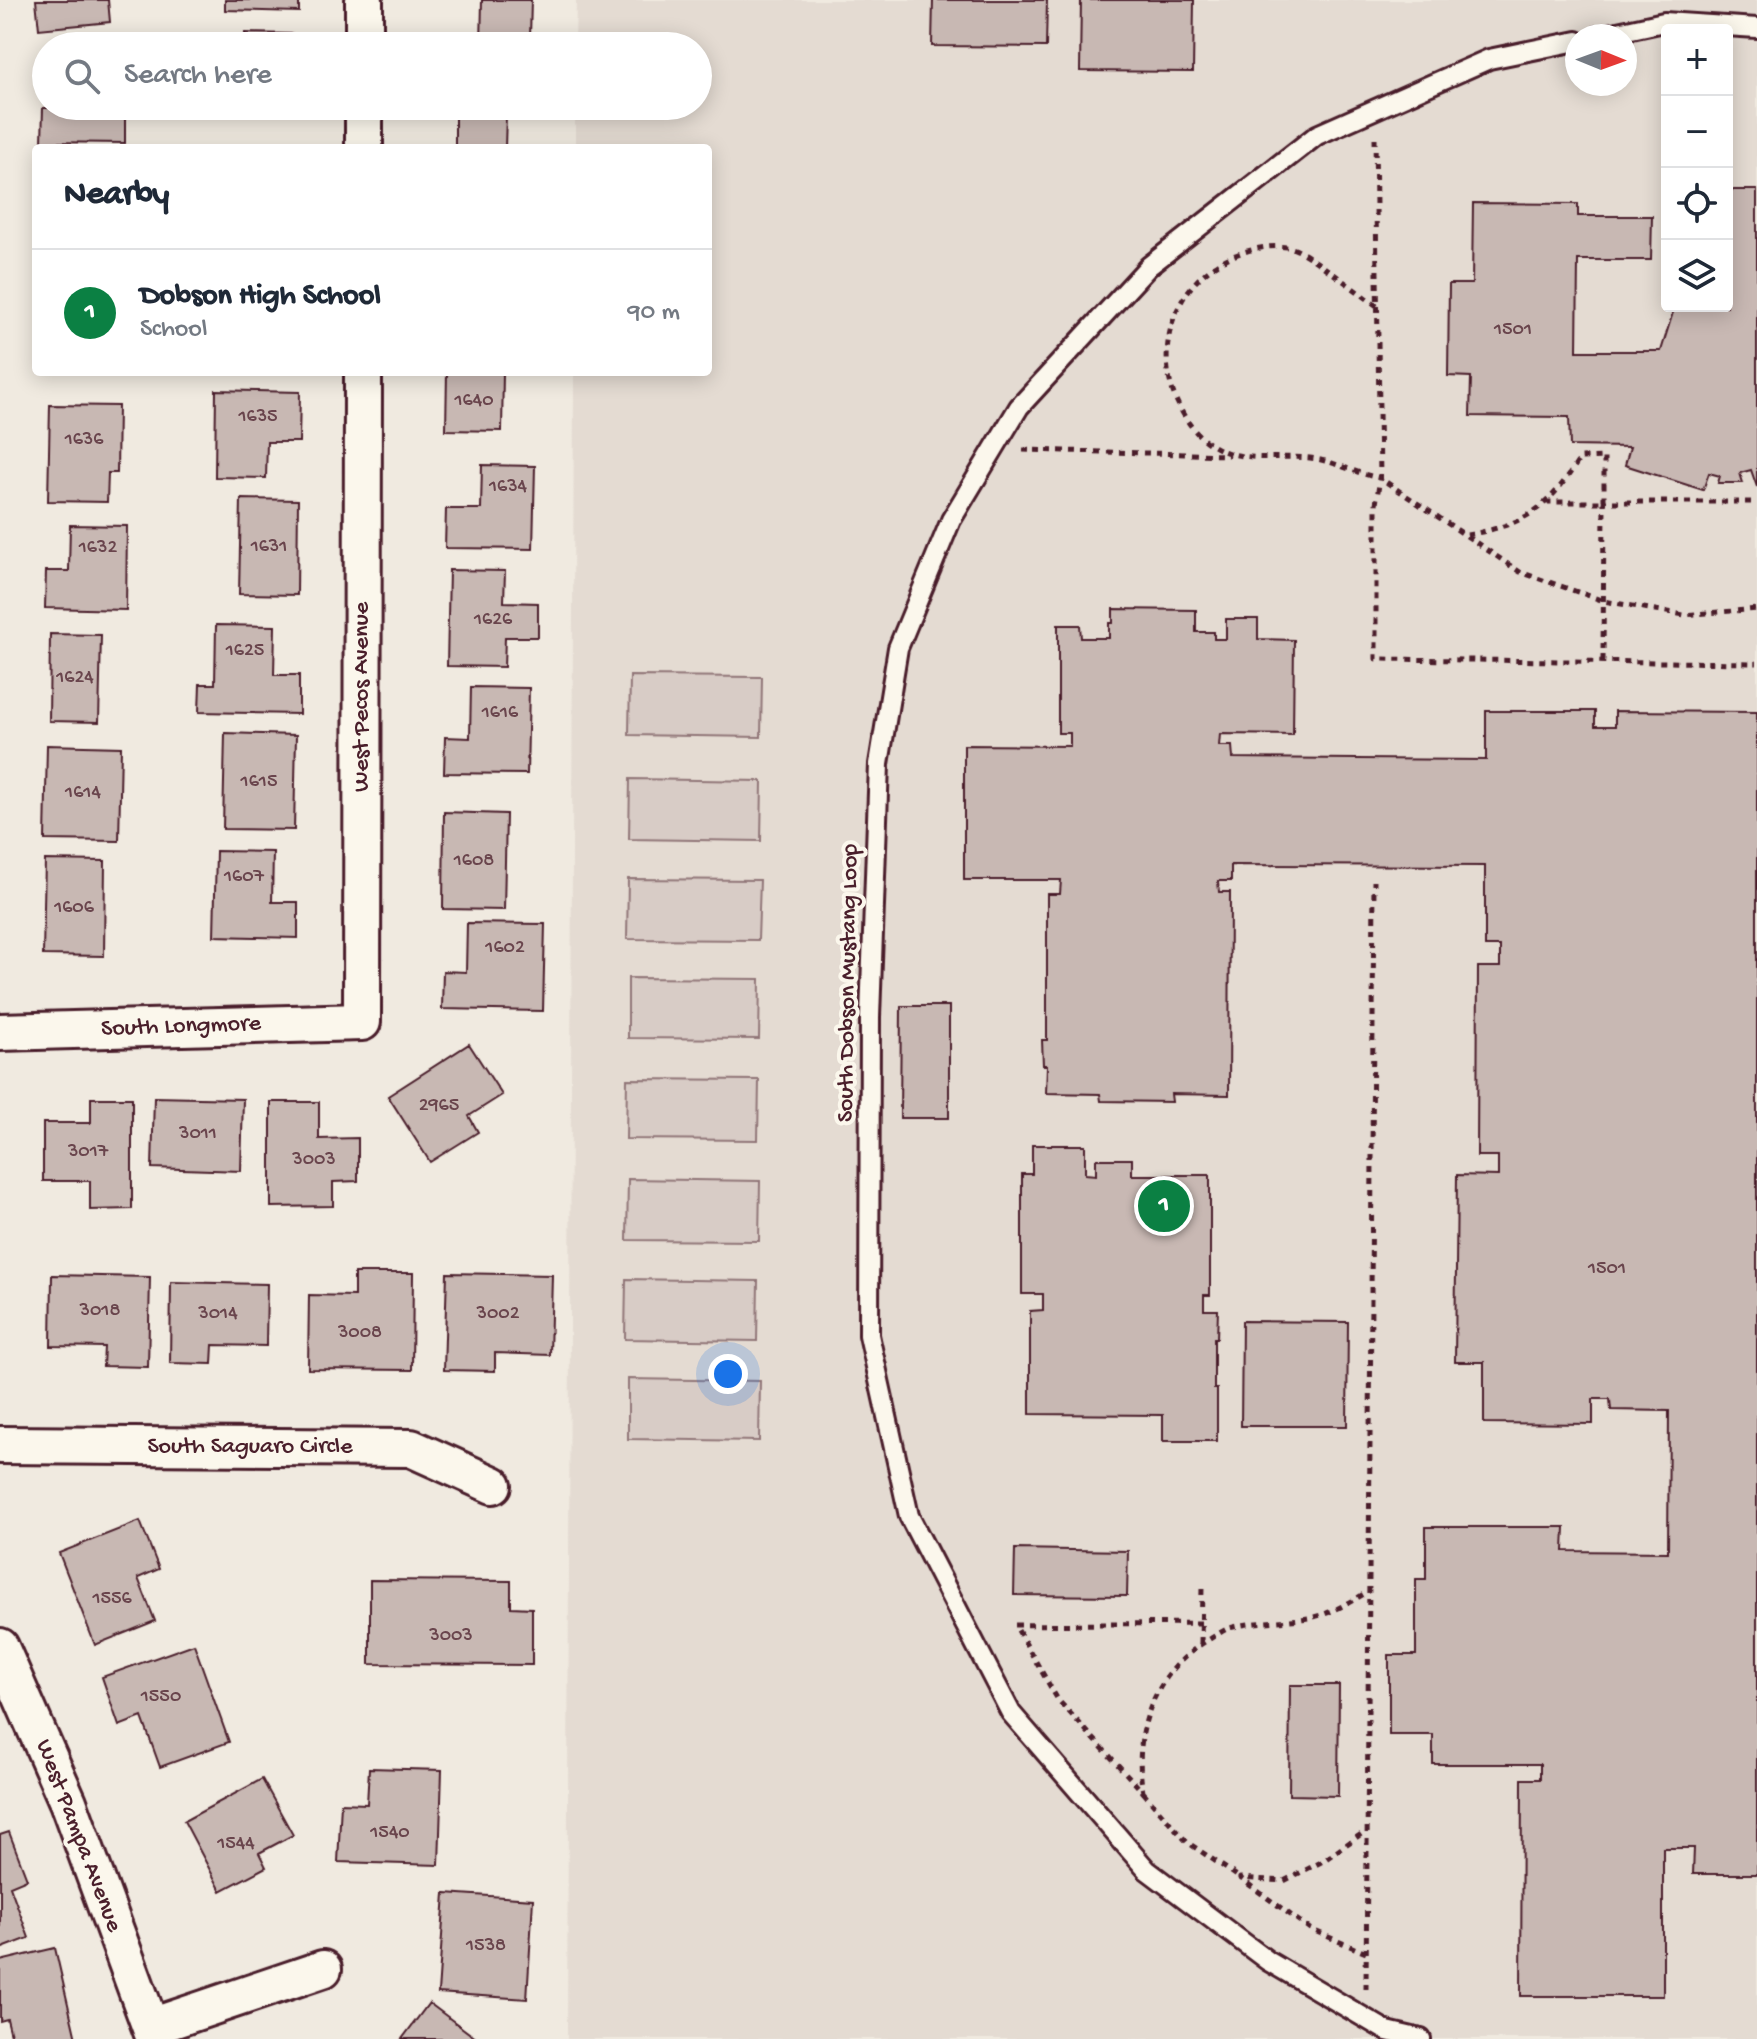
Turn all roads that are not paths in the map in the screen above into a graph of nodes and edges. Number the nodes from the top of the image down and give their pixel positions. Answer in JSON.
{"nodes":[{"id":1,"x":364,"y":0,"type":"edge"},
{"id":2,"x":1637,"y":28,"type":"edge"},
{"id":3,"x":1757,"y":28,"type":"edge"},
{"id":4,"x":364,"y":32,"type":"edge"},
{"id":5,"x":1565,"y":43,"type":"edge"},
{"id":6,"x":364,"y":120,"type":"edge"},
{"id":7,"x":364,"y":144,"type":"edge"},
{"id":8,"x":363,"y":376,"type":"edge"},
{"id":9,"x":362,"y":1022,"type":"joint"},
{"id":10,"x":0,"y":1032,"type":"edge"},
{"id":11,"x":0,"y":1445,"type":"edge"},
{"id":12,"x":493,"y":1485,"type":"dead end"},
{"id":13,"x":0,"y":1647,"type":"edge"},
{"id":14,"x":323,"y":1969,"type":"dead end"},
{"id":15,"x":153,"y":2033,"type":"edge"},
{"id":16,"x":1421,"y":2039,"type":"edge"}],
"edges":[{"from":1,"to":4,"type":"street"},
{"from":2,"to":3,"type":"lane"},
{"from":5,"to":16,"type":"lane","name":"South Dobson Mustang Loop"},
{"from":6,"to":7,"type":"street"},
{"from":8,"to":9,"type":"street","name":"West Pecos Avenue"},
{"from":9,"to":10,"type":"street","name":"South Longmore"},
{"from":11,"to":12,"type":"street","name":"South Saguaro Circle"},
{"from":13,"to":15,"type":"street","name":"West Pampa Avenue"},
{"from":14,"to":15,"type":"street","name":"West Pampa Avenue"}]}
